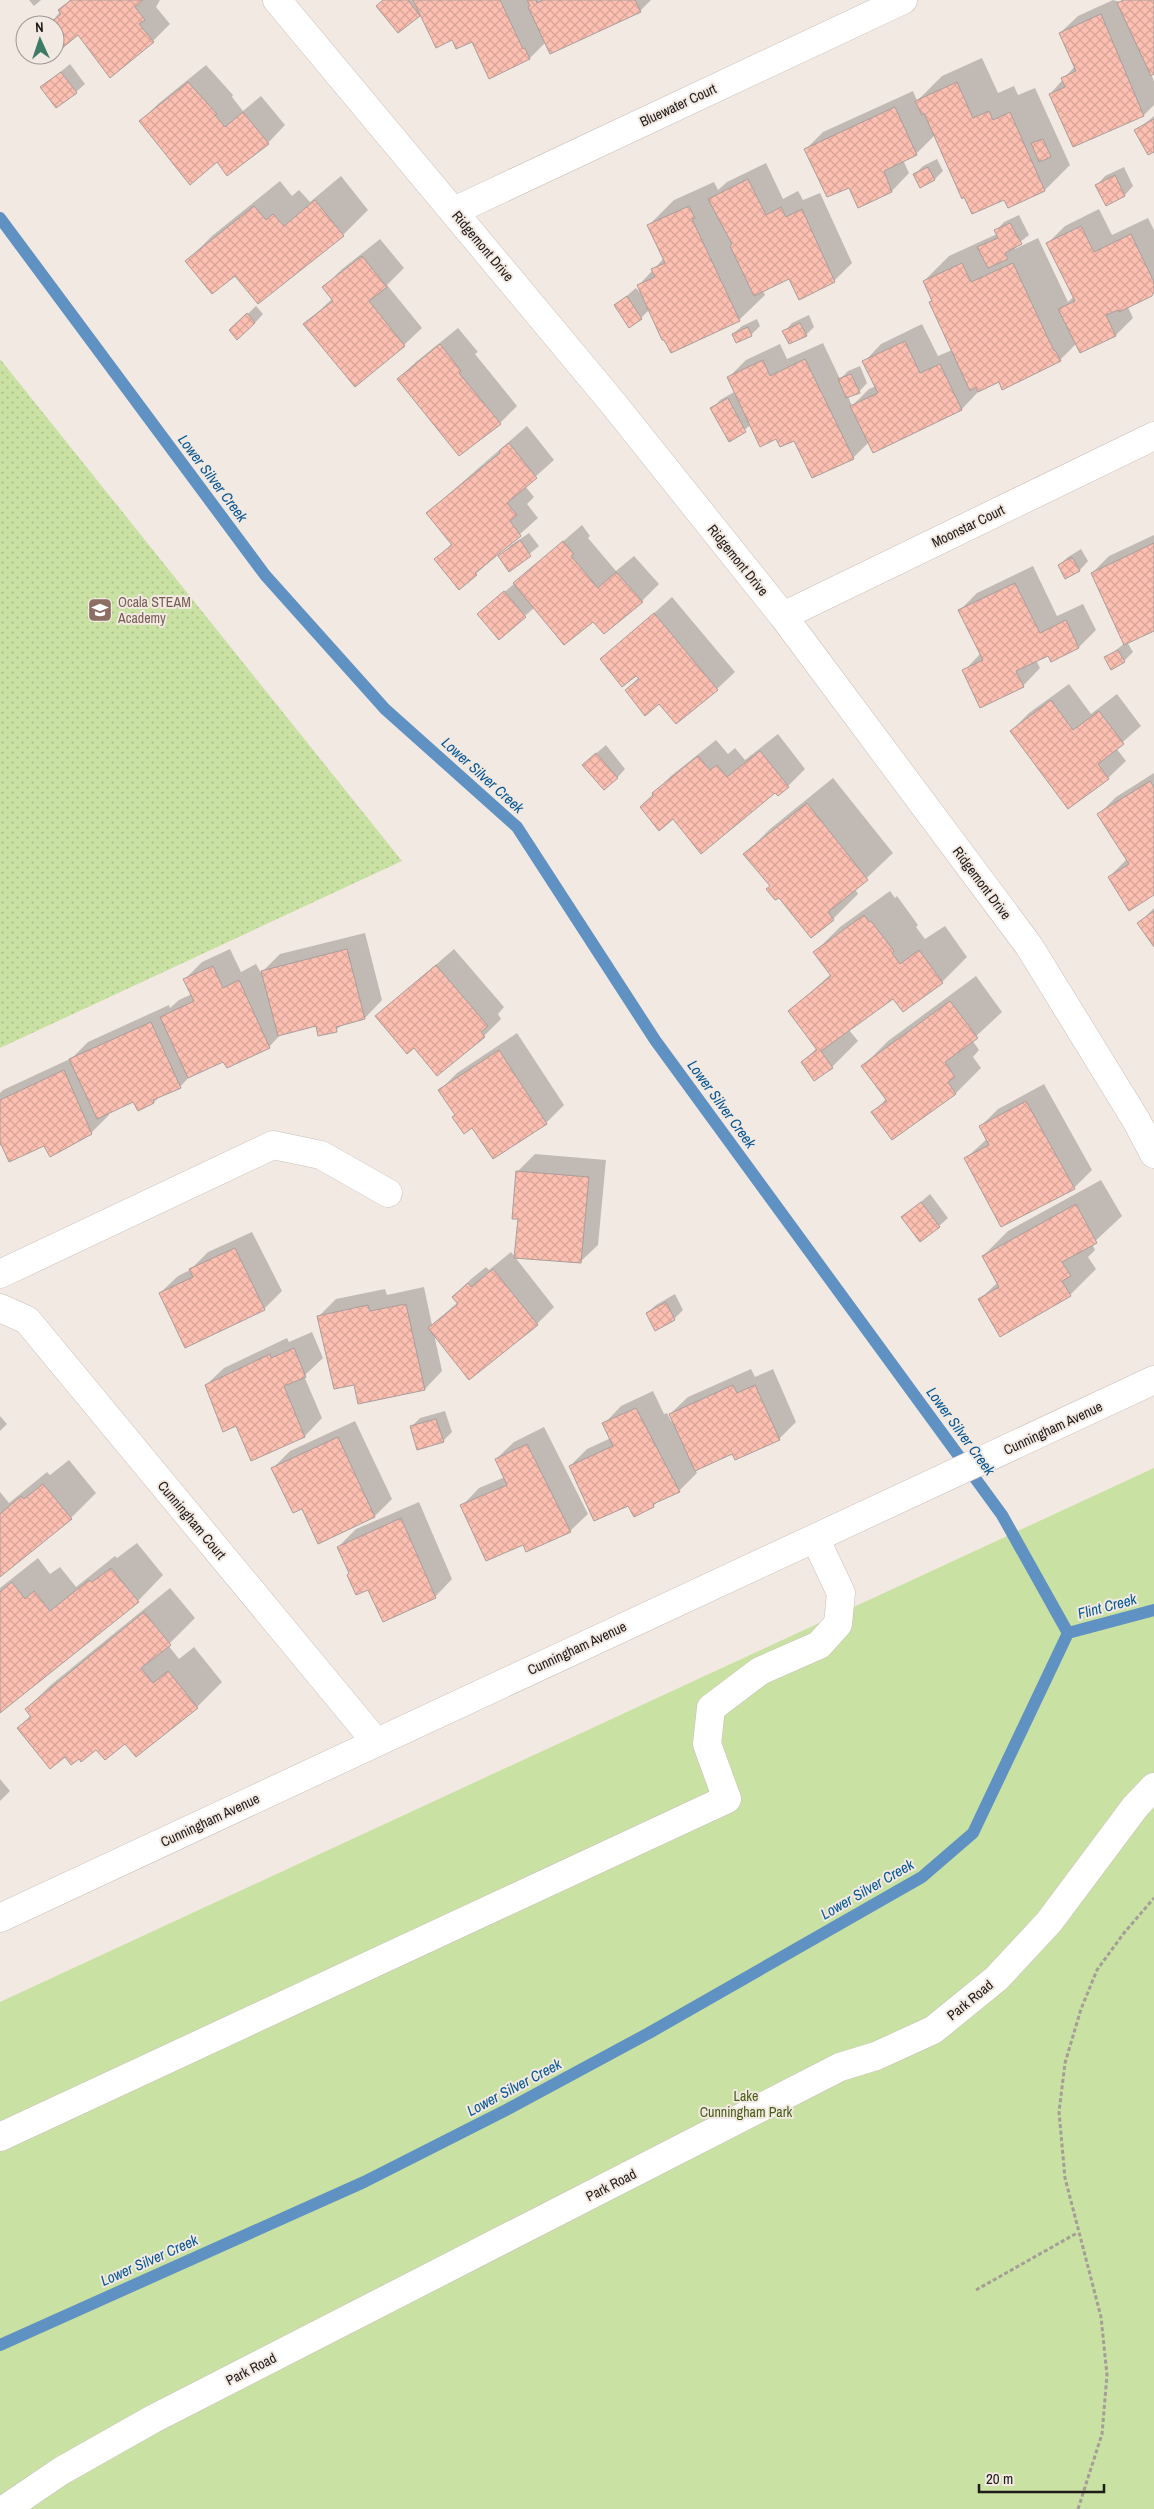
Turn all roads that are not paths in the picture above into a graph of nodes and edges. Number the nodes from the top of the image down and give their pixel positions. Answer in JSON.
{"nodes":[{"id":1,"x":277,"y":0,"type":"edge"},
{"id":2,"x":903,"y":0,"type":"edge"},
{"id":3,"x":454,"y":211,"type":"junction"},
{"id":4,"x":1154,"y":436,"type":"edge"},
{"id":5,"x":783,"y":616,"type":"junction"},
{"id":6,"x":1154,"y":1154,"type":"edge"},
{"id":7,"x":388,"y":1193,"type":"dead end"},
{"id":8,"x":0,"y":1274,"type":"edge"},
{"id":9,"x":0,"y":1308,"type":"edge"},
{"id":10,"x":1154,"y":1380,"type":"edge"},
{"id":11,"x":815,"y":1538,"type":"junction"},
{"id":12,"x":376,"y":1742,"type":"junction"},
{"id":13,"x":1154,"y":1787,"type":"edge"},
{"id":14,"x":0,"y":1918,"type":"edge"},
{"id":15,"x":0,"y":2137,"type":"edge"},
{"id":16,"x":6,"y":2509,"type":"edge"}],
"edges":[{"from":1,"to":3,"type":"street","name":"Ridgemont Drive"},
{"from":2,"to":3,"type":"street","name":"Bluewater Court"},
{"from":3,"to":5,"type":"street","name":"Ridgemont Drive"},
{"from":4,"to":5,"type":"street","name":"Moonstar Court"},
{"from":5,"to":6,"type":"street","name":"Ridgemont Drive"},
{"from":7,"to":8,"type":"street"},
{"from":9,"to":12,"type":"street","name":"Cunningham Court"},
{"from":10,"to":11,"type":"street","name":"Cunningham Avenue"},
{"from":11,"to":12,"type":"street","name":"Cunningham Avenue"},
{"from":11,"to":15,"type":"street"},
{"from":12,"to":14,"type":"street","name":"Cunningham Avenue"},
{"from":13,"to":16,"type":"street","name":"Park Road"}]}
